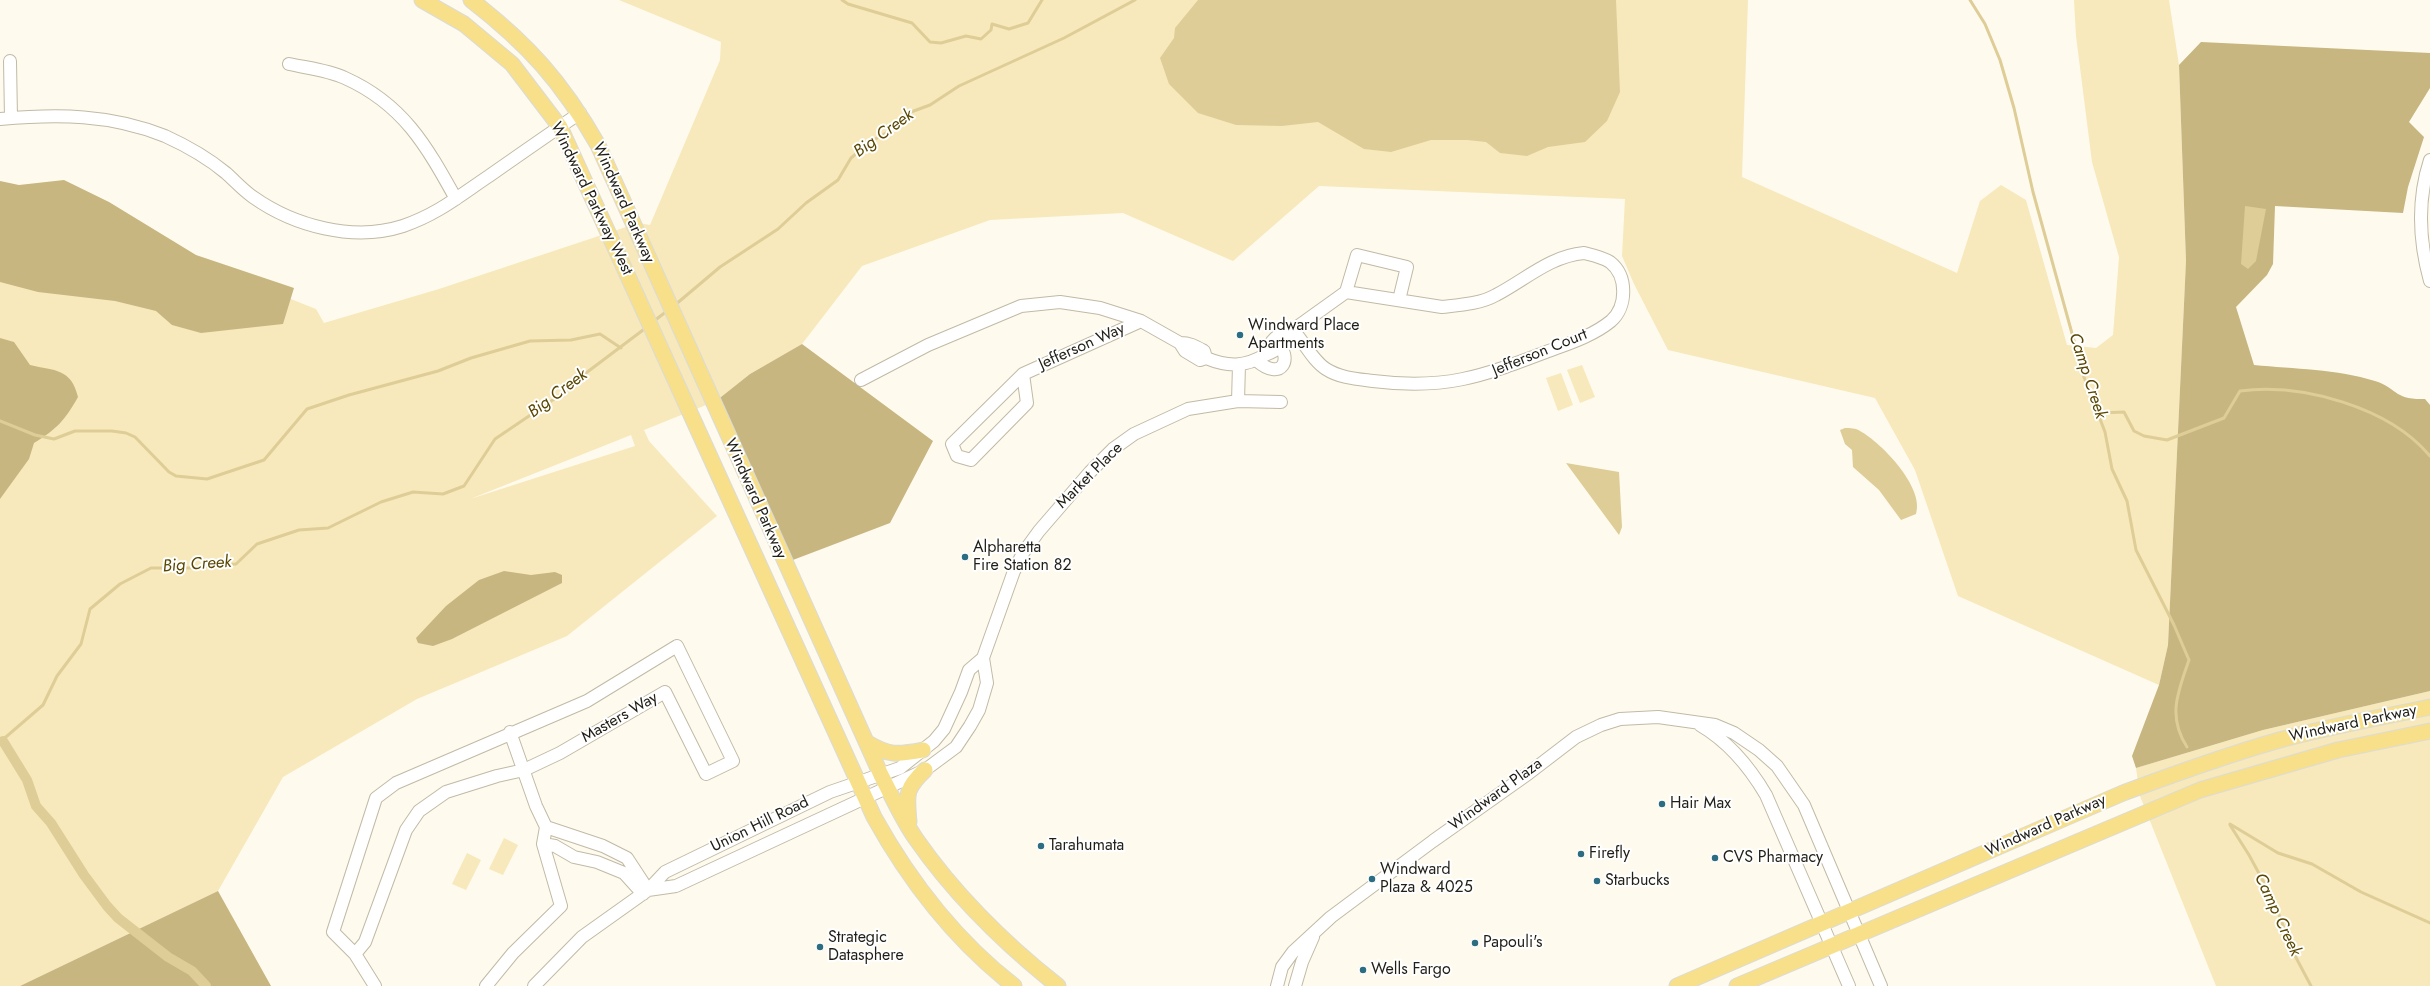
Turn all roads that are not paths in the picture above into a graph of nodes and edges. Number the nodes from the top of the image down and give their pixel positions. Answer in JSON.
{"nodes":[{"id":1,"x":422,"y":0,"type":"edge"},
{"id":2,"x":471,"y":0,"type":"edge"},
{"id":3,"x":10,"y":60,"type":"dead end"},
{"id":4,"x":289,"y":64,"type":"dead end"},
{"id":5,"x":580,"y":113,"type":"junction"},
{"id":6,"x":6,"y":118,"type":"edge"},
{"id":7,"x":560,"y":127,"type":"junction"},
{"id":8,"x":2430,"y":160,"type":"edge"},
{"id":9,"x":456,"y":199,"type":"junction"},
{"id":10,"x":2430,"y":281,"type":"edge"},
{"id":11,"x":1346,"y":292,"type":"junction"},
{"id":12,"x":1399,"y":300,"type":"junction"},
{"id":13,"x":1142,"y":320,"type":"junction"},
{"id":14,"x":1293,"y":330,"type":"junction"},
{"id":15,"x":1278,"y":343,"type":"junction"},
{"id":16,"x":664,"y":355,"type":"joint"},
{"id":17,"x":1261,"y":357,"type":"junction"},
{"id":18,"x":1239,"y":365,"type":"junction"},
{"id":19,"x":1023,"y":374,"type":"junction"},
{"id":20,"x":861,"y":380,"type":"dead end"},
{"id":21,"x":1238,"y":401,"type":"junction"},
{"id":22,"x":1281,"y":402,"type":"dead end"},
{"id":23,"x":983,"y":658,"type":"junction"},
{"id":24,"x":2430,"y":707,"type":"edge"},
{"id":25,"x":1695,"y":722,"type":"junction"},
{"id":26,"x":2430,"y":731,"type":"edge"},
{"id":27,"x":510,"y":732,"type":"junction"},
{"id":28,"x":866,"y":742,"type":"junction"},
{"id":29,"x":923,"y":750,"type":"junction"},
{"id":30,"x":524,"y":770,"type":"junction"},
{"id":31,"x":925,"y":770,"type":"junction"},
{"id":32,"x":884,"y":781,"type":"junction"},
{"id":33,"x":858,"y":782,"type":"junction"},
{"id":34,"x":865,"y":797,"type":"junction"},
{"id":35,"x":546,"y":827,"type":"junction"},
{"id":36,"x":909,"y":827,"type":"junction"},
{"id":37,"x":543,"y":844,"type":"junction"},
{"id":38,"x":718,"y":845,"type":"junction"},
{"id":39,"x":627,"y":858,"type":"junction"},
{"id":40,"x":728,"y":862,"type":"junction"},
{"id":41,"x":624,"y":873,"type":"junction"},
{"id":42,"x":645,"y":892,"type":"junction"},
{"id":43,"x":1850,"y":912,"type":"junction"},
{"id":44,"x":1821,"y":923,"type":"junction"},
{"id":45,"x":1318,"y":929,"type":"junction"},
{"id":46,"x":1859,"y":934,"type":"junction"},
{"id":47,"x":1831,"y":946,"type":"junction"},
{"id":48,"x":354,"y":954,"type":"junction"},
{"id":49,"x":375,"y":986,"type":"edge"},
{"id":50,"x":486,"y":986,"type":"edge"},
{"id":51,"x":534,"y":986,"type":"edge"},
{"id":52,"x":1014,"y":986,"type":"edge"},
{"id":53,"x":1058,"y":986,"type":"edge"},
{"id":54,"x":1277,"y":986,"type":"edge"},
{"id":55,"x":1295,"y":986,"type":"edge"},
{"id":56,"x":1676,"y":986,"type":"edge"},
{"id":57,"x":1737,"y":986,"type":"edge"},
{"id":58,"x":1849,"y":986,"type":"edge"},
{"id":59,"x":1881,"y":986,"type":"edge"}],
"edges":[{"from":1,"to":7,"type":"main road","name":"Windward Parkway West"},
{"from":2,"to":5,"type":"main road","name":"Windward Parkway"},
{"from":3,"to":6,"type":"street"},
{"from":4,"to":9,"type":"street"},
{"from":5,"to":7,"type":"street"},
{"from":5,"to":28,"type":"main road","name":"Windward Parkway"},
{"from":6,"to":9,"type":"street"},
{"from":7,"to":9,"type":"street"},
{"from":7,"to":16,"type":"main road","name":"Windward Parkway West"},
{"from":8,"to":10,"type":"street"},
{"from":11,"to":12,"type":"street","name":"Jefferson Court"},
{"from":11,"to":12,"type":"street"},
{"from":11,"to":14,"type":"street"},
{"from":12,"to":14,"type":"street","name":"Jefferson Court"},
{"from":13,"to":18,"type":"street"},
{"from":13,"to":19,"type":"street","name":"Jefferson Way"},
{"from":13,"to":20,"type":"street"},
{"from":14,"to":15,"type":"street"},
{"from":15,"to":17,"type":"street"},
{"from":15,"to":17,"type":"street"},
{"from":16,"to":33,"type":"main road","name":"Windward Parkway"},
{"from":17,"to":18,"type":"street"},
{"from":18,"to":21,"type":"street"},
{"from":19,"to":19,"type":"street","name":"Jefferson Way"},
{"from":21,"to":22,"type":"street","name":"Market Place"},
{"from":21,"to":23,"type":"street","name":"Market Place"},
{"from":23,"to":29,"type":"street","name":"Market Place"},
{"from":23,"to":31,"type":"street","name":"Market Place"},
{"from":24,"to":43,"type":"main road","name":"Windward Parkway"},
{"from":25,"to":43,"type":"street","name":"Windward Plaza"},
{"from":25,"to":44,"type":"street","name":"Windward Plaza"},
{"from":25,"to":45,"type":"street","name":"Windward Plaza"},
{"from":26,"to":46,"type":"main road","name":"Windward Parkway"},
{"from":27,"to":30,"type":"street"},
{"from":27,"to":30,"type":"street","name":"Masters Way"},
{"from":27,"to":48,"type":"street"},
{"from":28,"to":29,"type":"main road"},
{"from":28,"to":32,"type":"main road","name":"Windward Parkway"},
{"from":29,"to":32,"type":"street","name":"Market Place"},
{"from":30,"to":35,"type":"street"},
{"from":30,"to":48,"type":"street","name":"Masters Way"},
{"from":31,"to":32,"type":"street","name":"Market Place"},
{"from":31,"to":36,"type":"main road"},
{"from":32,"to":33,"type":"street","name":"Union Hill Road"},
{"from":32,"to":34,"type":"street","name":"Union Hill Road"},
{"from":32,"to":36,"type":"main road","name":"Windward Parkway"},
{"from":33,"to":34,"type":"main road","name":"Windward Parkway"},
{"from":33,"to":38,"type":"street","name":"Union Hill Road"},
{"from":34,"to":40,"type":"street","name":"Union Hill Road"},
{"from":34,"to":52,"type":"main road","name":"Windward Parkway"},
{"from":35,"to":37,"type":"street"},
{"from":35,"to":39,"type":"street"},
{"from":36,"to":53,"type":"main road","name":"Windward Parkway"},
{"from":37,"to":41,"type":"street"},
{"from":37,"to":50,"type":"street"},
{"from":38,"to":40,"type":"street"},
{"from":38,"to":42,"type":"street","name":"Union Hill Road"},
{"from":39,"to":41,"type":"street"},
{"from":39,"to":42,"type":"street"},
{"from":40,"to":42,"type":"street","name":"Union Hill Road"},
{"from":41,"to":42,"type":"street"},
{"from":42,"to":51,"type":"street","name":"Union Hill Road"},
{"from":43,"to":44,"type":"main road","name":"Windward Parkway"},
{"from":43,"to":46,"type":"street","name":"Windward Plaza"},
{"from":44,"to":47,"type":"street","name":"Windward Plaza"},
{"from":44,"to":56,"type":"main road","name":"Windward Parkway"},
{"from":45,"to":54,"type":"street","name":"Windward Plaza"},
{"from":45,"to":55,"type":"street","name":"Windward Plaza"},
{"from":46,"to":47,"type":"main road","name":"Windward Parkway"},
{"from":46,"to":59,"type":"street","name":"Windward Plaza"},
{"from":47,"to":57,"type":"main road","name":"Windward Parkway"},
{"from":47,"to":58,"type":"street","name":"Windward Plaza"},
{"from":48,"to":49,"type":"street"}]}
